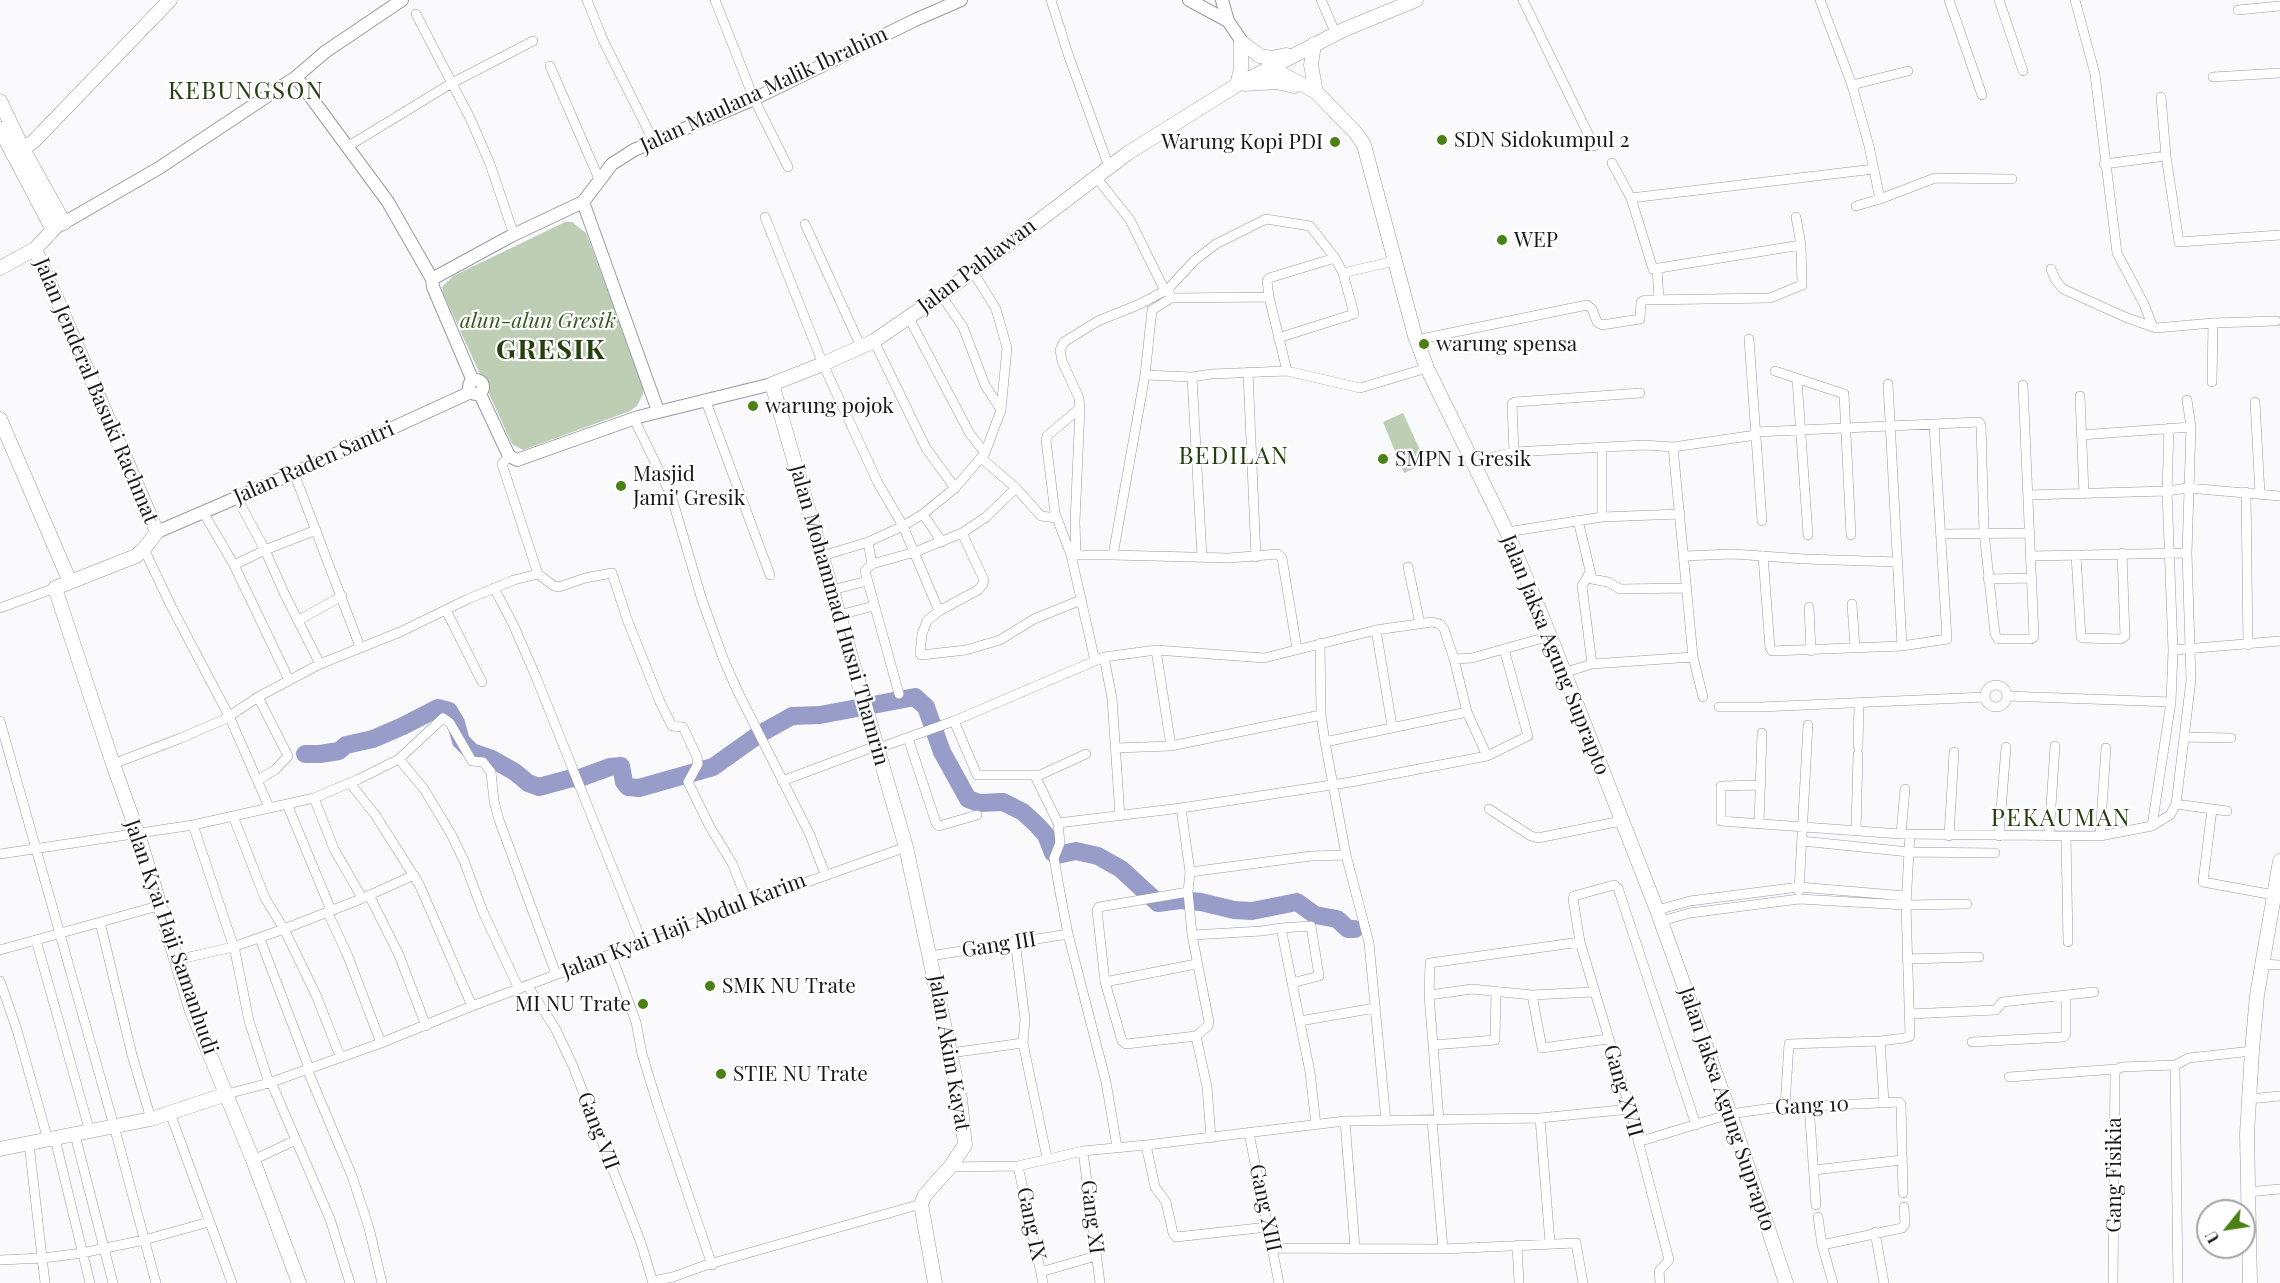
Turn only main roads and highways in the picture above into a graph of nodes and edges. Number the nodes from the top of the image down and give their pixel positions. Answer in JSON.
{"nodes":[{"id":1,"x":170,"y":0,"type":"edge"},
{"id":2,"x":1416,"y":0,"type":"edge"},
{"id":3,"x":1314,"y":44,"type":"junction"},
{"id":4,"x":1271,"y":68,"type":"junction"},
{"id":5,"x":1237,"y":85,"type":"junction"},
{"id":6,"x":1316,"y":92,"type":"junction"},
{"id":7,"x":0,"y":101,"type":"edge"},
{"id":8,"x":0,"y":129,"type":"edge"},
{"id":9,"x":18,"y":152,"type":"junction"},
{"id":10,"x":35,"y":249,"type":"junction"},
{"id":11,"x":0,"y":268,"type":"edge"},
{"id":12,"x":772,"y":384,"type":"joint"},
{"id":13,"x":0,"y":419,"type":"edge"},
{"id":14,"x":70,"y":582,"type":"junction"},
{"id":15,"x":906,"y":847,"type":"joint"},
{"id":16,"x":2280,"y":861,"type":"edge"},
{"id":17,"x":227,"y":1094,"type":"junction"},
{"id":18,"x":0,"y":1149,"type":"edge"},
{"id":19,"x":299,"y":1283,"type":"edge"},
{"id":20,"x":936,"y":1283,"type":"edge"},
{"id":21,"x":1786,"y":1283,"type":"edge"},
{"id":22,"x":2250,"y":1283,"type":"edge"}],
"edges":[{"from":1,"to":9,"type":"main road"},
{"from":2,"to":3,"type":"main road"},
{"from":3,"to":4,"type":"main road","name":"Jalan Pahlawan"},
{"from":3,"to":5,"type":"main road"},
{"from":3,"to":6,"type":"main road"},
{"from":4,"to":5,"type":"main road","name":"Jalan Pahlawan"},
{"from":4,"to":6,"type":"main road","name":"Jalan Jaksa Agung Suprapto"},
{"from":5,"to":6,"type":"main road"},
{"from":5,"to":12,"type":"main road","name":"Jalan Pahlawan"},
{"from":6,"to":21,"type":"main road","name":"Jalan Jaksa Agung Suprapto"},
{"from":7,"to":9,"type":"main road"},
{"from":8,"to":9,"type":"main road"},
{"from":9,"to":10,"type":"main road"},
{"from":10,"to":11,"type":"main road"},
{"from":10,"to":14,"type":"main road","name":"Jalan Jenderal Basuki Rachmat"},
{"from":12,"to":15,"type":"main road","name":"Jalan Mohammad Husni Thamrin"},
{"from":13,"to":14,"type":"main road"},
{"from":14,"to":17,"type":"main road","name":"Jalan Kyai Haji Samanhudi"},
{"from":15,"to":20,"type":"main road","name":"Jalan Akim Kayat"},
{"from":16,"to":22,"type":"main road"},
{"from":17,"to":18,"type":"main road"},
{"from":17,"to":19,"type":"main road","name":"Jalan Kyai Haji Samanhudi"}]}
